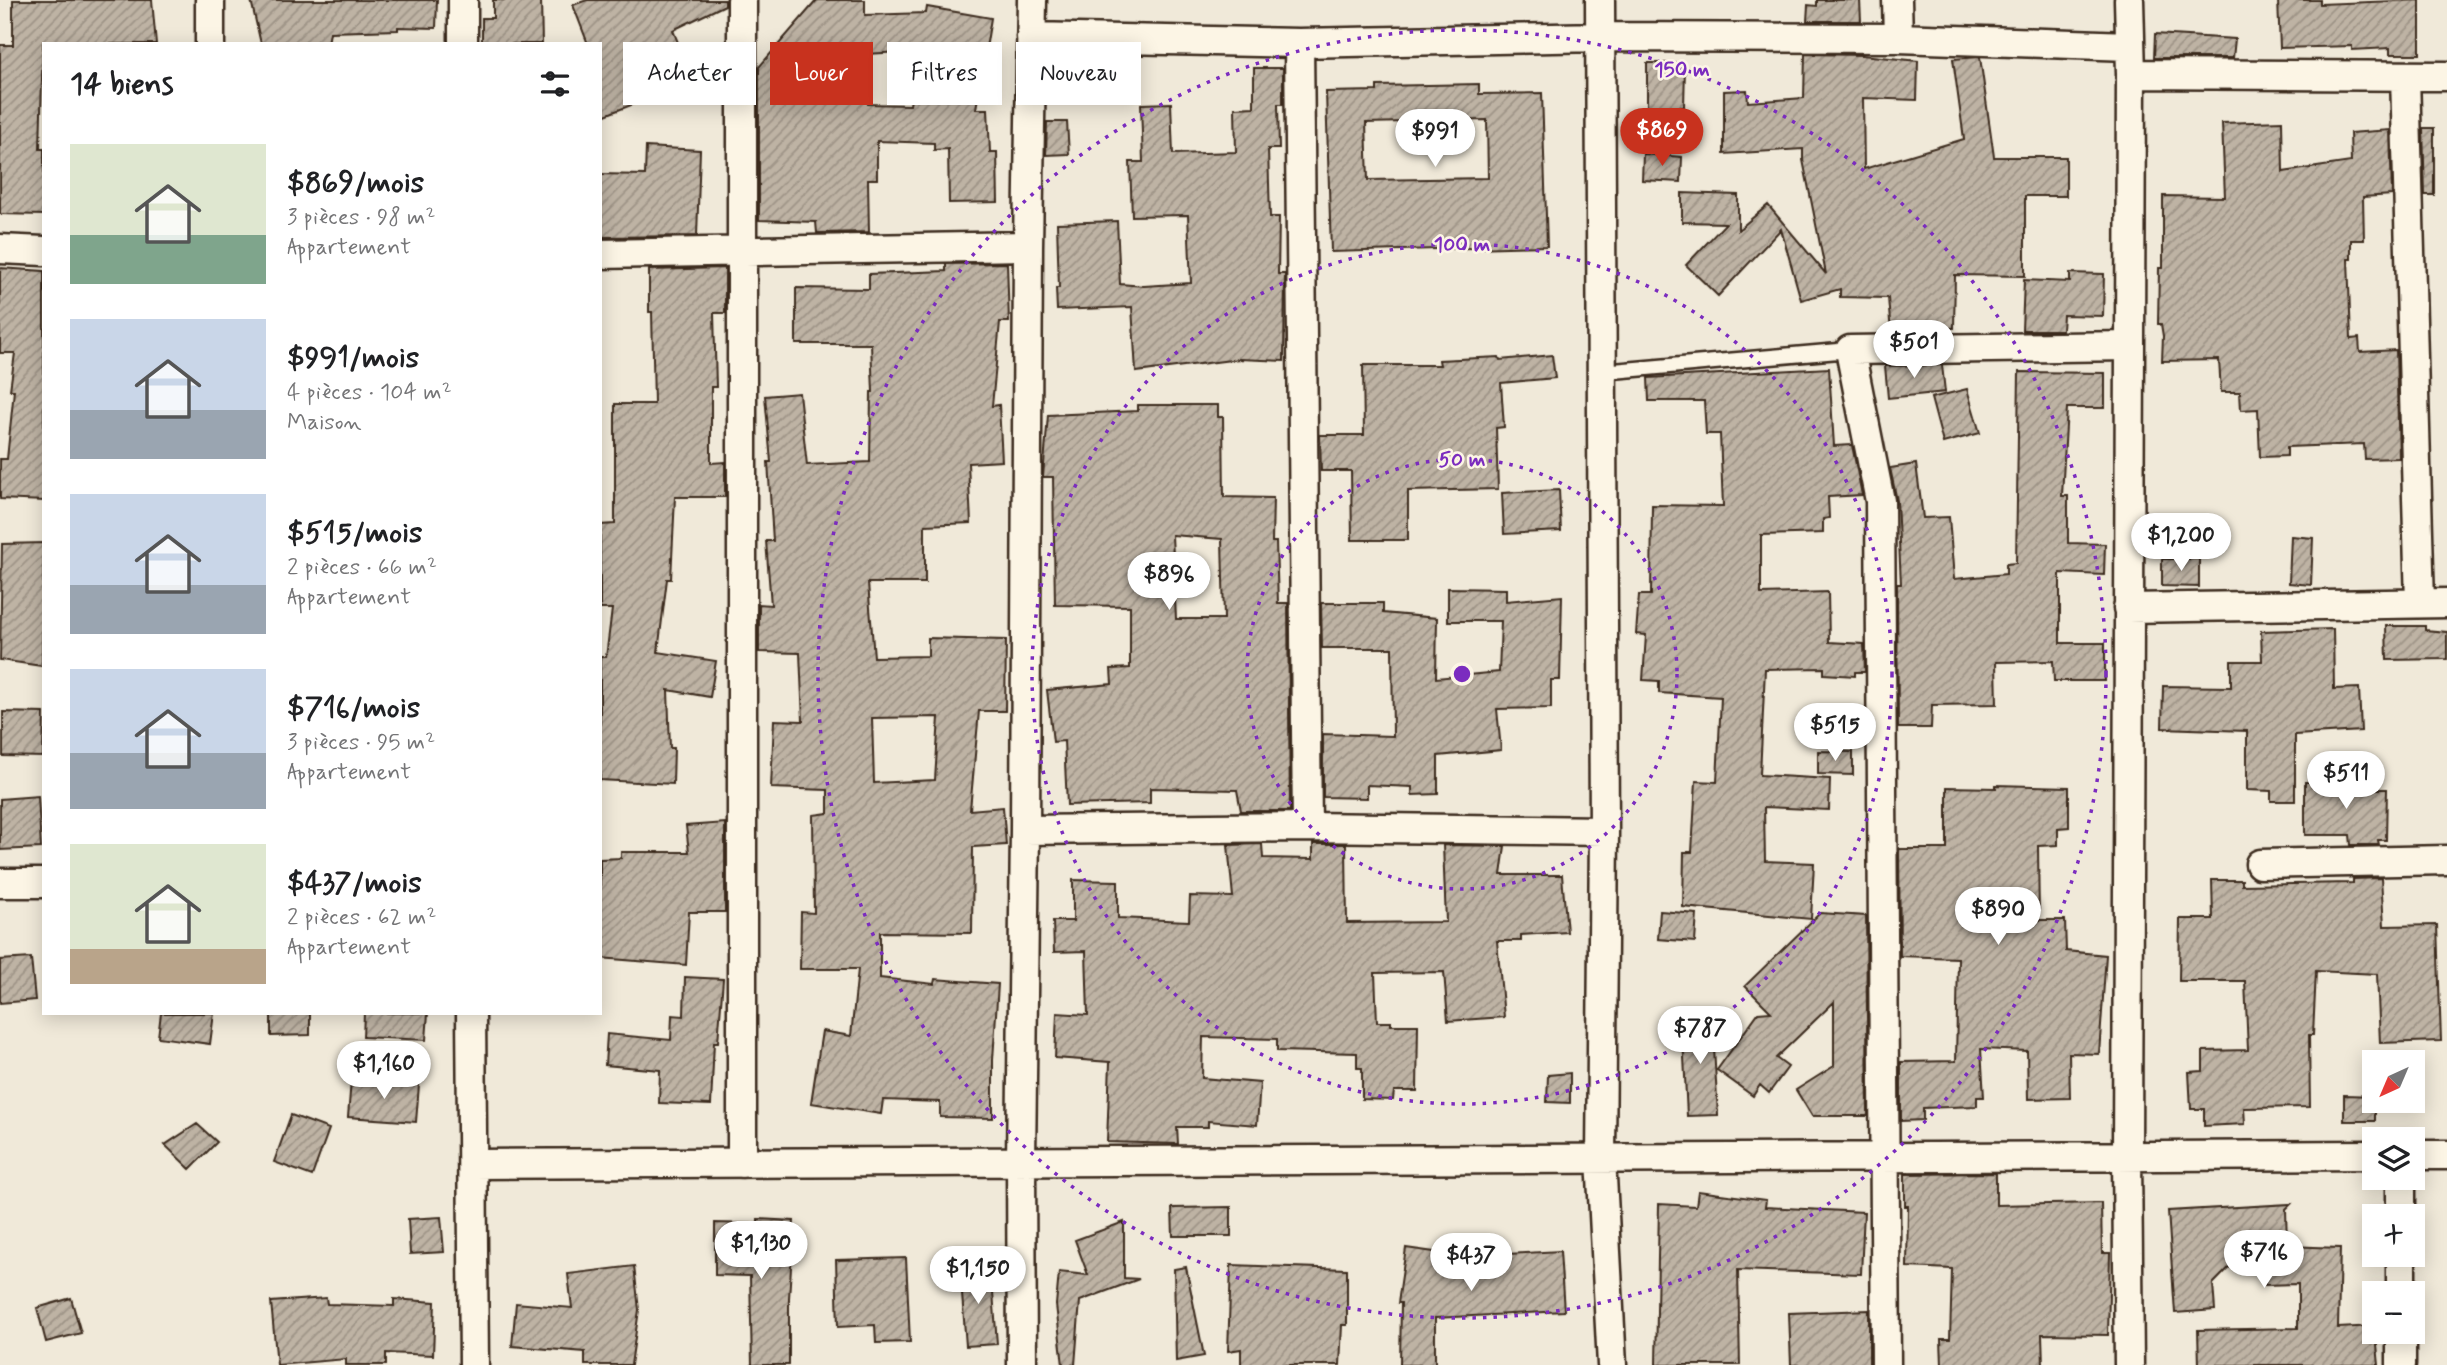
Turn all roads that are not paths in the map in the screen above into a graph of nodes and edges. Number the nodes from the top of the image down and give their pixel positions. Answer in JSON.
{"nodes":[{"id":1,"x":209,"y":0,"type":"edge"},
{"id":2,"x":463,"y":0,"type":"edge"},
{"id":3,"x":742,"y":0,"type":"edge"},
{"id":4,"x":1032,"y":0,"type":"edge"},
{"id":5,"x":1600,"y":0,"type":"edge"},
{"id":6,"x":1897,"y":0,"type":"edge"},
{"id":7,"x":2129,"y":0,"type":"edge"},
{"id":8,"x":1031,"y":37,"type":"junction"},
{"id":9,"x":1601,"y":37,"type":"junction"},
{"id":10,"x":1898,"y":38,"type":"junction"},
{"id":11,"x":210,"y":42,"type":"edge"},
{"id":12,"x":463,"y":42,"type":"edge"},
{"id":13,"x":1299,"y":43,"type":"junction"},
{"id":14,"x":2129,"y":46,"type":"junction"},
{"id":15,"x":2131,"y":74,"type":"junction"},
{"id":16,"x":2405,"y":76,"type":"junction"},
{"id":17,"x":2447,"y":76,"type":"edge"},
{"id":18,"x":1028,"y":246,"type":"junction"},
{"id":19,"x":0,"y":249,"type":"edge"},
{"id":20,"x":740,"y":250,"type":"junction"},
{"id":21,"x":42,"y":251,"type":"edge"},
{"id":22,"x":602,"y":254,"type":"edge"},
{"id":23,"x":2130,"y":346,"type":"junction"},
{"id":24,"x":1850,"y":350,"type":"junction"},
{"id":25,"x":1602,"y":372,"type":"junction"},
{"id":26,"x":2434,"y":603,"type":"edge"},
{"id":27,"x":2128,"y":607,"type":"junction"},
{"id":28,"x":1307,"y":827,"type":"junction"},
{"id":29,"x":1025,"y":830,"type":"junction"},
{"id":30,"x":1604,"y":831,"type":"junction"},
{"id":31,"x":2447,"y":860,"type":"edge"},
{"id":32,"x":2260,"y":864,"type":"dead end"},
{"id":33,"x":0,"y":883,"type":"edge"},
{"id":34,"x":42,"y":883,"type":"edge"},
{"id":35,"x":471,"y":1015,"type":"edge"},
{"id":36,"x":2447,"y":1154,"type":"edge"},
{"id":37,"x":2362,"y":1155,"type":"edge"},
{"id":38,"x":2425,"y":1155,"type":"edge"},
{"id":39,"x":2127,"y":1156,"type":"junction"},
{"id":40,"x":1883,"y":1157,"type":"junction"},
{"id":41,"x":1601,"y":1158,"type":"junction"},
{"id":42,"x":1021,"y":1161,"type":"junction"},
{"id":43,"x":743,"y":1163,"type":"junction"},
{"id":44,"x":473,"y":1164,"type":"junction"},
{"id":45,"x":2401,"y":1344,"type":"edge"},
{"id":46,"x":474,"y":1365,"type":"edge"},
{"id":47,"x":1022,"y":1365,"type":"edge"},
{"id":48,"x":1612,"y":1365,"type":"edge"},
{"id":49,"x":1886,"y":1365,"type":"edge"},
{"id":50,"x":2129,"y":1365,"type":"edge"},
{"id":51,"x":2401,"y":1365,"type":"edge"}],
"edges":[{"from":1,"to":11,"type":"street"},
{"from":2,"to":12,"type":"street"},
{"from":3,"to":20,"type":"street"},
{"from":4,"to":8,"type":"street"},
{"from":5,"to":9,"type":"street"},
{"from":6,"to":10,"type":"street"},
{"from":7,"to":14,"type":"street"},
{"from":8,"to":13,"type":"street"},
{"from":8,"to":18,"type":"street"},
{"from":9,"to":10,"type":"street"},
{"from":9,"to":13,"type":"street"},
{"from":9,"to":25,"type":"street"},
{"from":10,"to":14,"type":"street"},
{"from":13,"to":28,"type":"street"},
{"from":14,"to":15,"type":"street"},
{"from":15,"to":16,"type":"street"},
{"from":15,"to":23,"type":"street"},
{"from":16,"to":17,"type":"street"},
{"from":16,"to":26,"type":"street"},
{"from":18,"to":20,"type":"street"},
{"from":18,"to":29,"type":"street"},
{"from":19,"to":21,"type":"street"},
{"from":20,"to":22,"type":"street"},
{"from":20,"to":43,"type":"street"},
{"from":23,"to":24,"type":"street"},
{"from":23,"to":27,"type":"street"},
{"from":24,"to":25,"type":"lane"},
{"from":24,"to":40,"type":"street"},
{"from":25,"to":30,"type":"street"},
{"from":26,"to":27,"type":"street"},
{"from":27,"to":39,"type":"street"},
{"from":28,"to":29,"type":"street"},
{"from":28,"to":30,"type":"street"},
{"from":29,"to":42,"type":"street"},
{"from":30,"to":41,"type":"street"},
{"from":31,"to":32,"type":"street"},
{"from":33,"to":34,"type":"street"},
{"from":35,"to":44,"type":"street"},
{"from":36,"to":38,"type":"street"},
{"from":37,"to":39,"type":"street"},
{"from":39,"to":40,"type":"street"},
{"from":39,"to":50,"type":"street"},
{"from":40,"to":41,"type":"street"},
{"from":40,"to":49,"type":"street"},
{"from":41,"to":42,"type":"street"},
{"from":41,"to":48,"type":"street"},
{"from":42,"to":43,"type":"street"},
{"from":42,"to":47,"type":"street"},
{"from":43,"to":44,"type":"street"},
{"from":44,"to":46,"type":"street"},
{"from":45,"to":51,"type":"street"}]}
